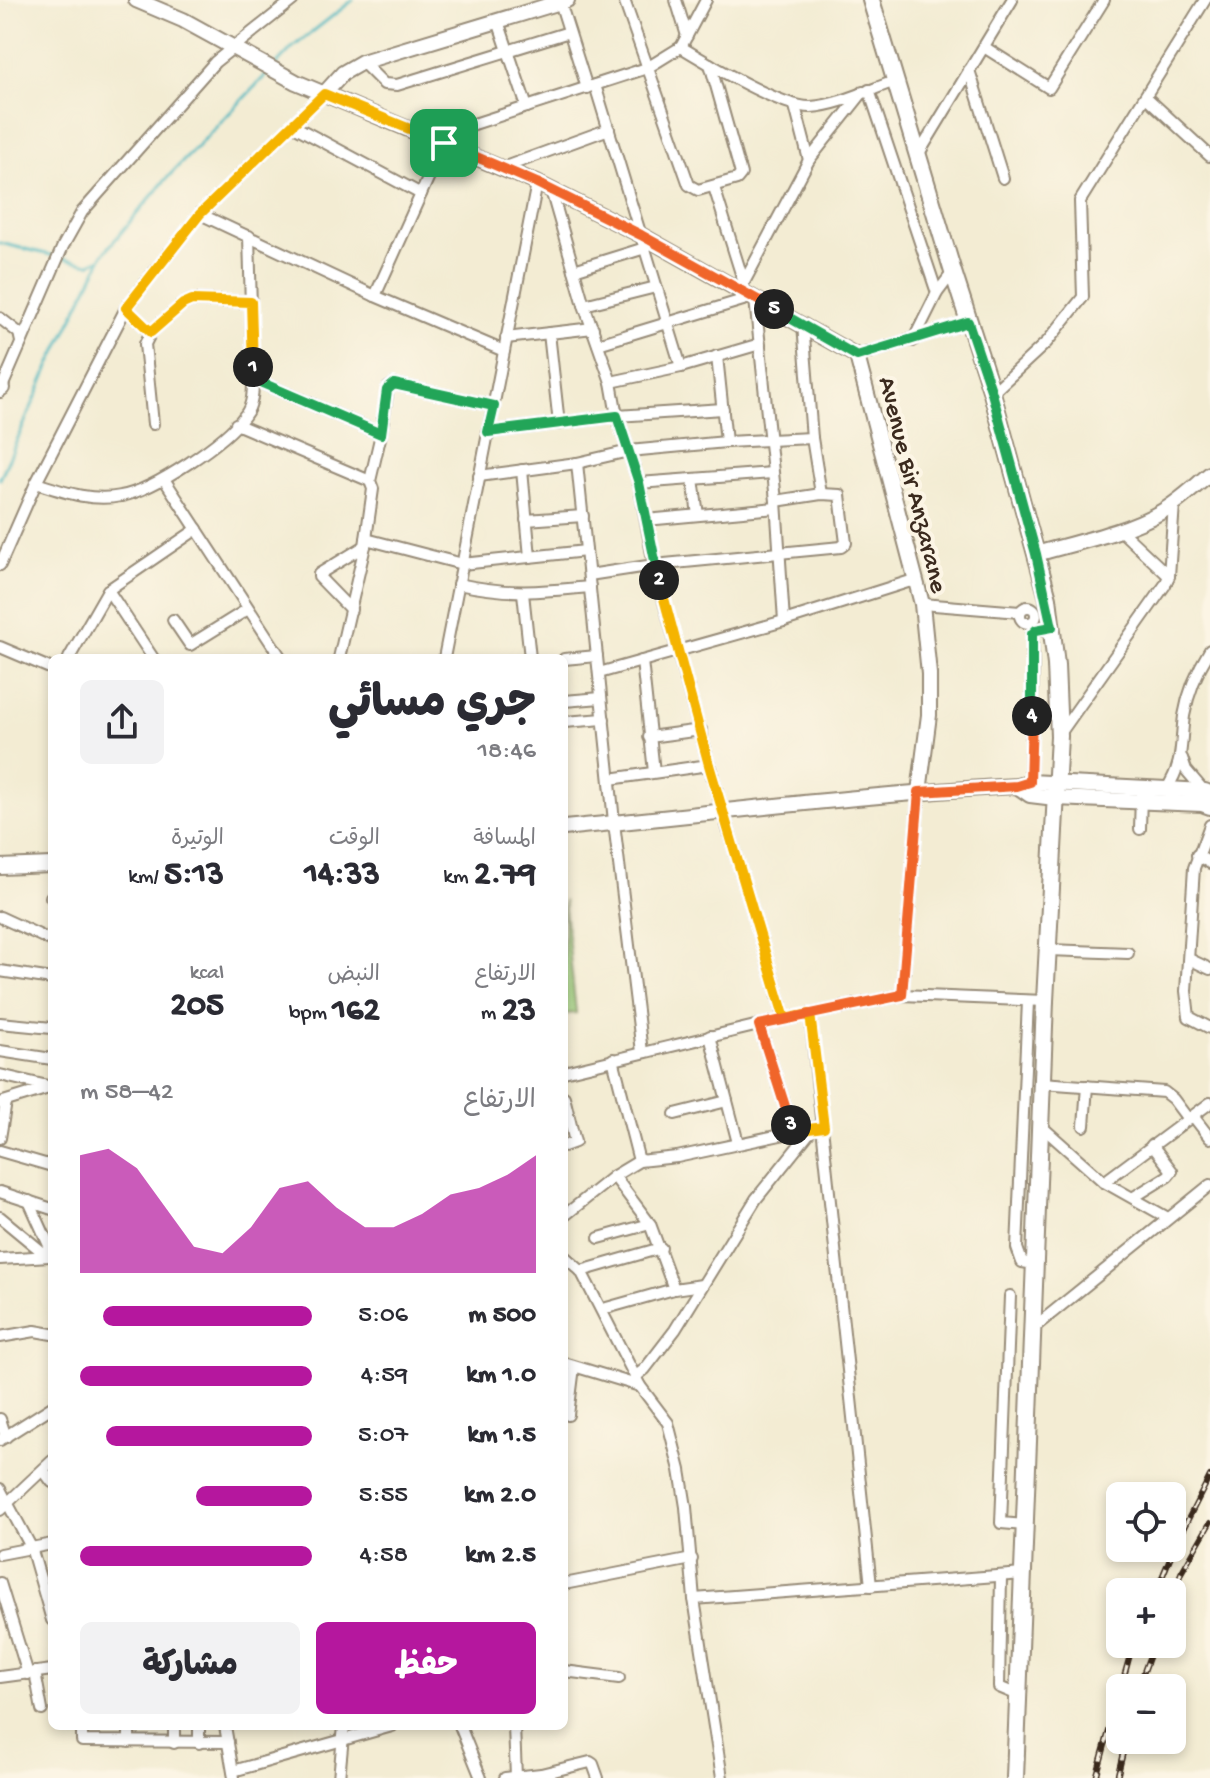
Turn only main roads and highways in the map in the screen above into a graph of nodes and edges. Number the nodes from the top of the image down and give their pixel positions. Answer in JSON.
{"nodes":[{"id":1,"x":871,"y":0,"type":"edge"},
{"id":2,"x":1015,"y":1778,"type":"edge"}],
"edges":[{"from":1,"to":2,"type":"main road"}]}
